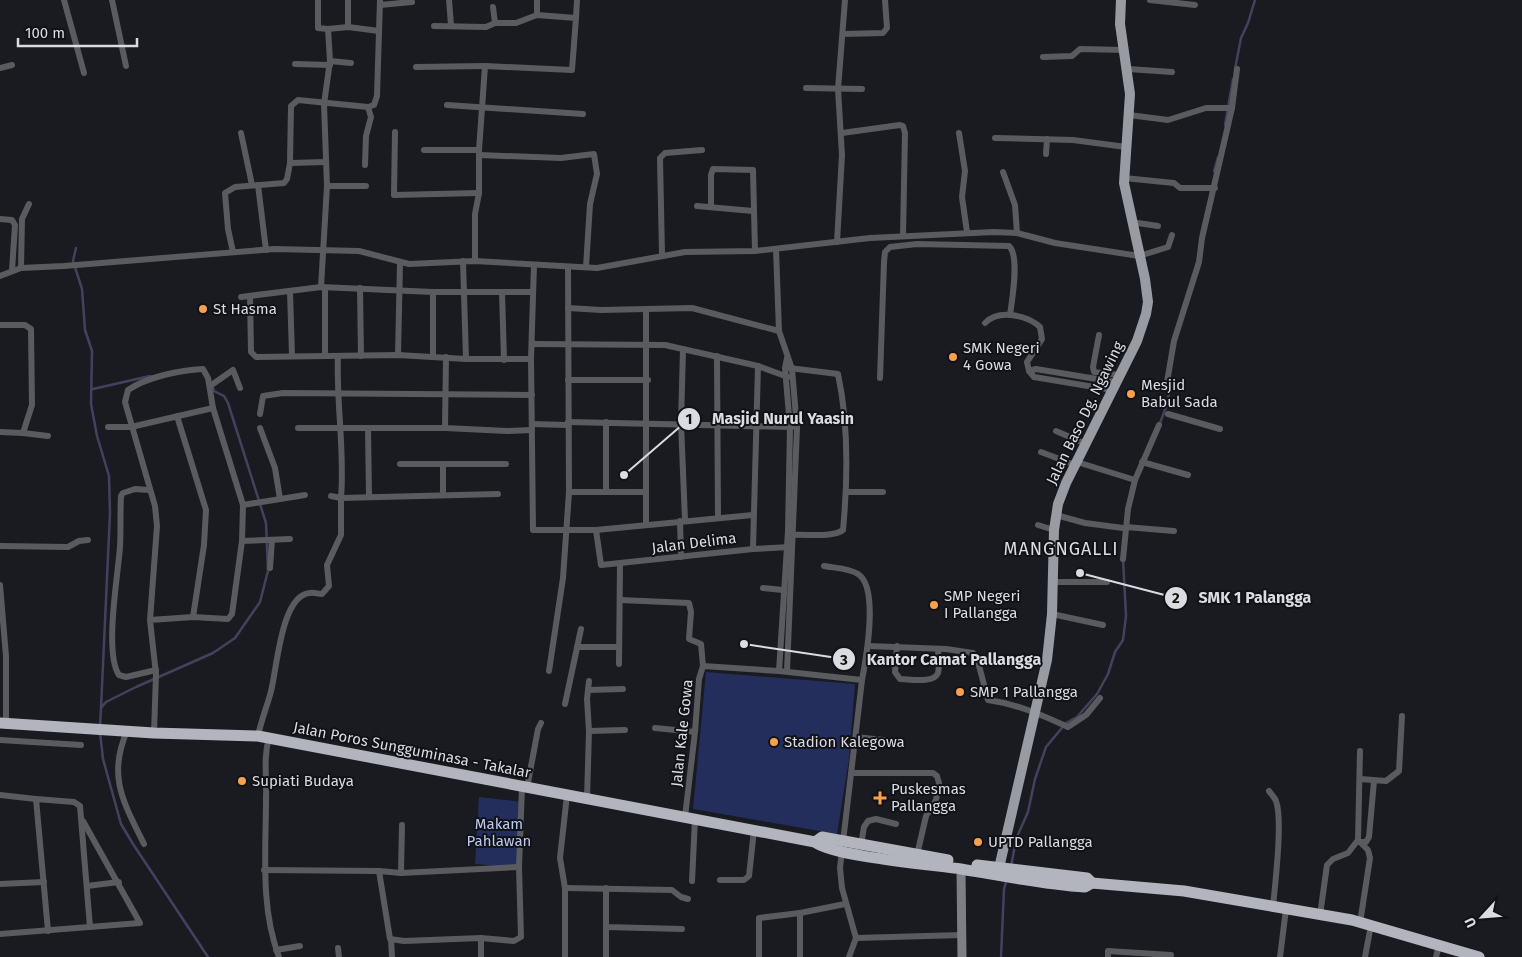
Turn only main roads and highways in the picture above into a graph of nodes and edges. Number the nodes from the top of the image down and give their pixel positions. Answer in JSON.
{"nodes":[{"id":1,"x":1121,"y":0,"type":"edge"},
{"id":2,"x":3,"y":723,"type":"edge"},
{"id":3,"x":842,"y":846,"type":"junction"},
{"id":4,"x":1007,"y":873,"type":"junction"},
{"id":5,"x":1437,"y":951,"type":"edge"},
{"id":6,"x":1479,"y":957,"type":"edge"}],
"edges":[{"from":1,"to":4,"type":"main road","name":"Jalan Baso Dg. Ngawing"},
{"from":2,"to":3,"type":"highway","name":"Jalan Poros Sungguminasa - Takalar"},
{"from":3,"to":4,"type":"highway","name":"Jalan Poros Sungguminasa - Takalar"},
{"from":3,"to":4,"type":"highway","name":"Jalan Poros Sungguminasa - Takalar"},
{"from":4,"to":5,"type":"highway"},
{"from":5,"to":6,"type":"highway"}]}
